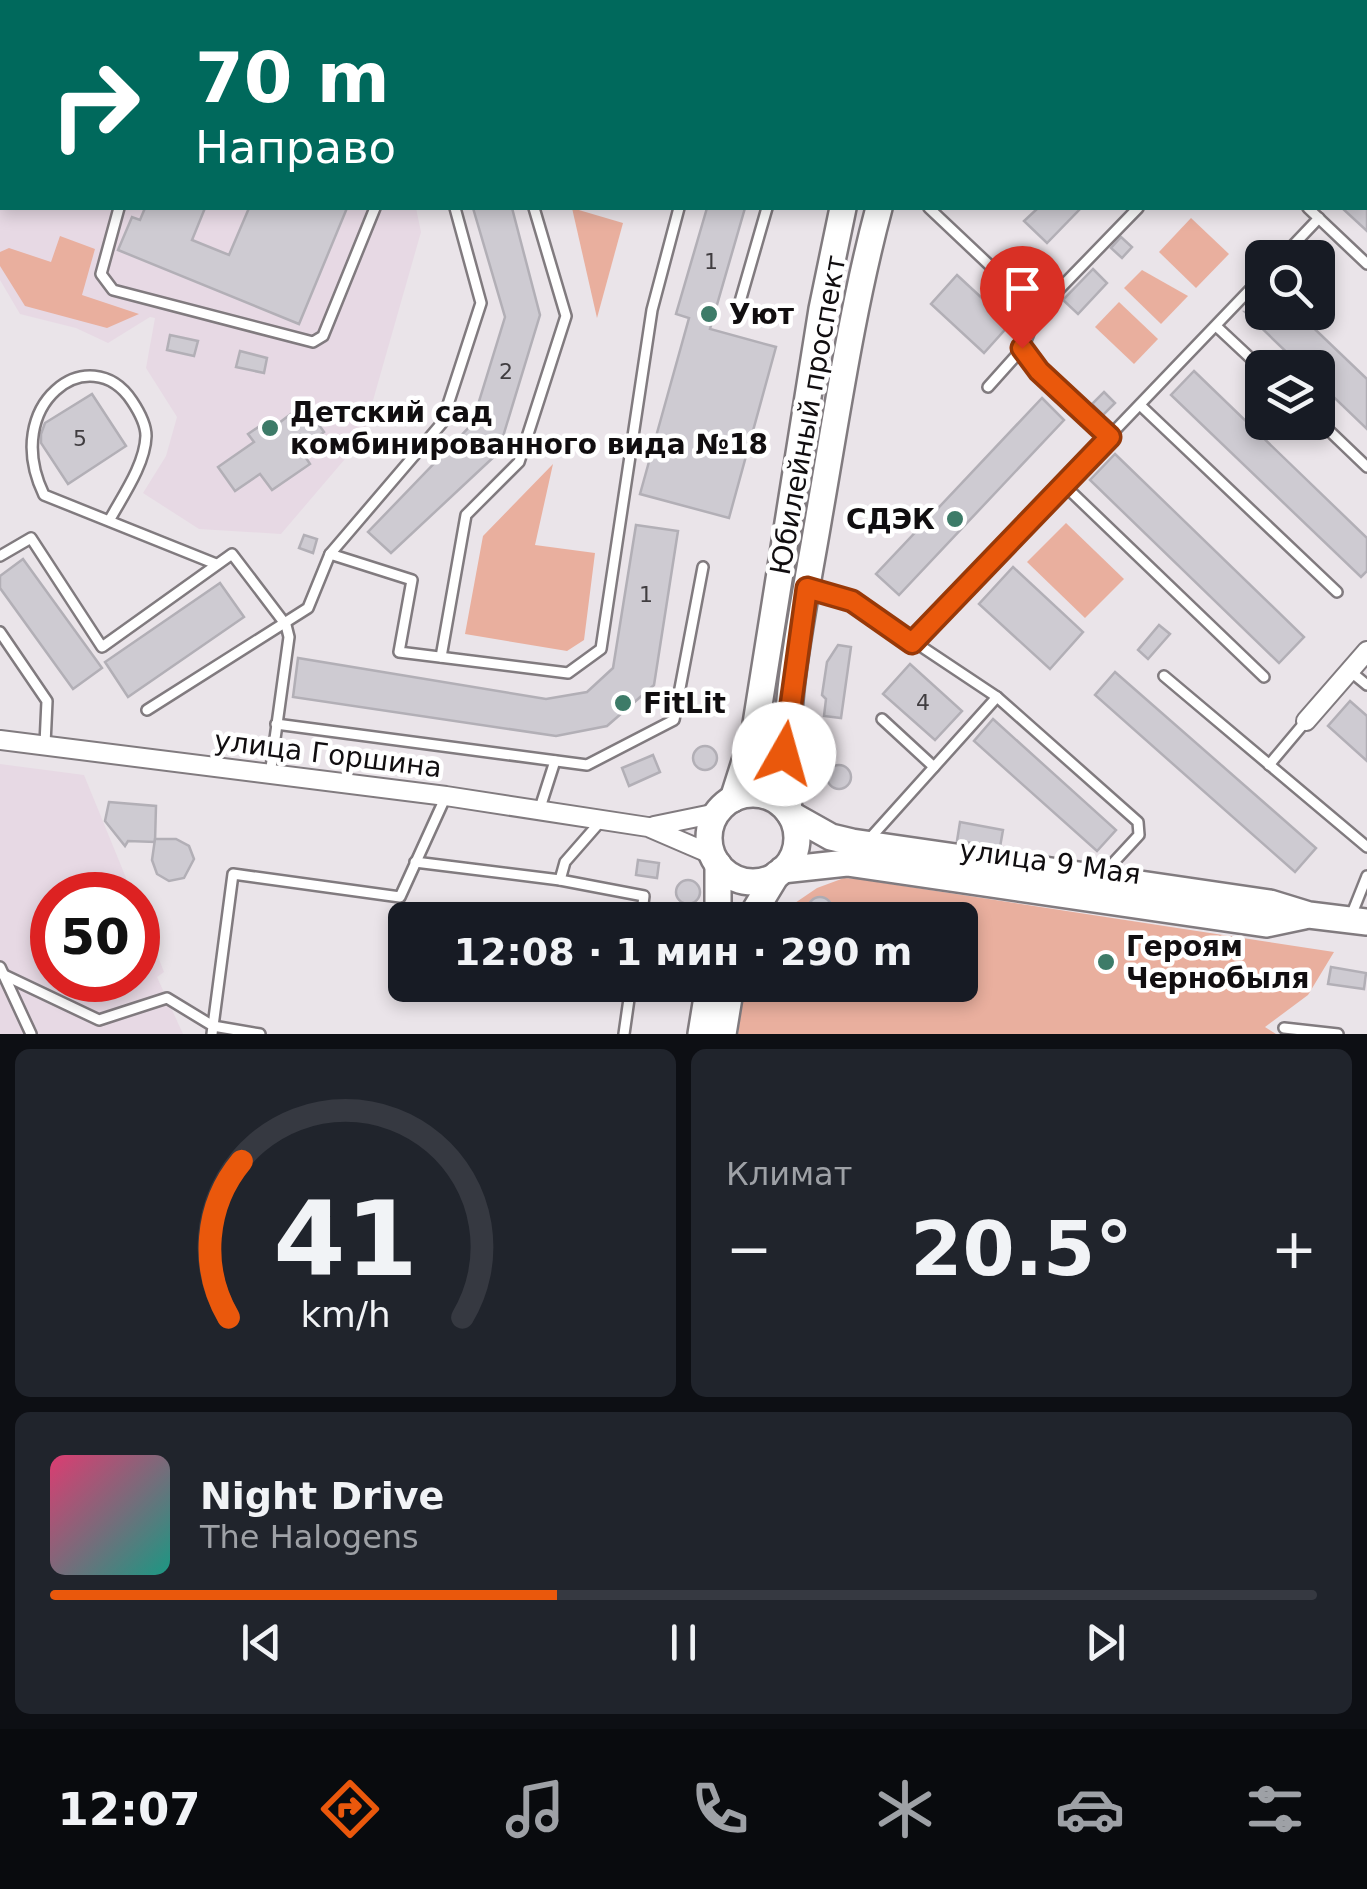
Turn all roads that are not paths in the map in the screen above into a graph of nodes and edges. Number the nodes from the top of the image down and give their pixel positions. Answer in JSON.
{"nodes":[{"id":1,"x":118,"y":210,"type":"edge"},
{"id":2,"x":374,"y":210,"type":"edge"},
{"id":3,"x":455,"y":210,"type":"edge"},
{"id":4,"x":535,"y":210,"type":"edge"},
{"id":5,"x":678,"y":210,"type":"edge"},
{"id":6,"x":766,"y":210,"type":"edge"},
{"id":7,"x":843,"y":210,"type":"edge"},
{"id":8,"x":879,"y":210,"type":"edge"},
{"id":9,"x":930,"y":210,"type":"edge"},
{"id":10,"x":1136,"y":210,"type":"edge"},
{"id":11,"x":1310,"y":210,"type":"edge"},
{"id":12,"x":1319,"y":218,"type":"junction"},
{"id":13,"x":1299,"y":240,"type":"edge"},
{"id":14,"x":1367,"y":264,"type":"edge"},
{"id":15,"x":1245,"y":295,"type":"edge"},
{"id":16,"x":1038,"y":311,"type":"junction"},
{"id":17,"x":737,"y":312,"type":"dead end"},
{"id":18,"x":1216,"y":326,"type":"junction"},
{"id":19,"x":1022,"y":348,"type":"junction"},
{"id":20,"x":1245,"y":353,"type":"edge"},
{"id":21,"x":988,"y":387,"type":"dead end"},
{"id":22,"x":1140,"y":405,"type":"junction"},
{"id":23,"x":24,"y":412,"type":"dead end"},
{"id":24,"x":1335,"y":436,"type":"edge"},
{"id":25,"x":1110,"y":437,"type":"junction"},
{"id":26,"x":20,"y":460,"type":"dead end"},
{"id":27,"x":1367,"y":467,"type":"edge"},
{"id":28,"x":1064,"y":485,"type":"junction"},
{"id":29,"x":109,"y":521,"type":"junction"},
{"id":30,"x":330,"y":554,"type":"junction"},
{"id":31,"x":0,"y":556,"type":"edge"},
{"id":32,"x":216,"y":564,"type":"junction"},
{"id":33,"x":703,"y":567,"type":"dead end"},
{"id":34,"x":807,"y":588,"type":"junction"},
{"id":35,"x":1337,"y":592,"type":"dead end"},
{"id":36,"x":286,"y":625,"type":"junction"},
{"id":37,"x":0,"y":632,"type":"edge"},
{"id":38,"x":912,"y":643,"type":"junction"},
{"id":39,"x":1367,"y":652,"type":"edge"},
{"id":40,"x":441,"y":657,"type":"junction"},
{"id":41,"x":1350,"y":670,"type":"junction"},
{"id":42,"x":1164,"y":676,"type":"dead end"},
{"id":43,"x":1264,"y":677,"type":"dead end"},
{"id":44,"x":1367,"y":686,"type":"edge"},
{"id":45,"x":997,"y":697,"type":"junction"},
{"id":46,"x":148,"y":710,"type":"dead end"},
{"id":47,"x":882,"y":719,"type":"dead end"},
{"id":48,"x":1306,"y":721,"type":"joint"},
{"id":49,"x":276,"y":724,"type":"junction"},
{"id":50,"x":0,"y":740,"type":"edge"},
{"id":51,"x":45,"y":747,"type":"junction"},
{"id":52,"x":554,"y":761,"type":"junction"},
{"id":53,"x":1269,"y":765,"type":"junction"},
{"id":54,"x":934,"y":767,"type":"junction"},
{"id":55,"x":270,"y":776,"type":"junction"},
{"id":56,"x":446,"y":796,"type":"junction"},
{"id":57,"x":725,"y":806,"type":"junction"},
{"id":58,"x":539,"y":811,"type":"junction"},
{"id":59,"x":789,"y":813,"type":"junction"},
{"id":60,"x":601,"y":821,"type":"junction"},
{"id":61,"x":648,"y":827,"type":"junction"},
{"id":62,"x":872,"y":836,"type":"dead end"},
{"id":63,"x":1367,"y":847,"type":"edge"},
{"id":64,"x":716,"y":860,"type":"junction"},
{"id":65,"x":415,"y":862,"type":"junction"},
{"id":66,"x":780,"y":872,"type":"junction"},
{"id":67,"x":1367,"y":876,"type":"edge"},
{"id":68,"x":1100,"y":878,"type":"junction"},
{"id":69,"x":560,"y":880,"type":"junction"},
{"id":70,"x":643,"y":902,"type":"edge"},
{"id":71,"x":717,"y":902,"type":"edge"},
{"id":72,"x":761,"y":902,"type":"edge"},
{"id":73,"x":1309,"y":915,"type":"junction"},
{"id":74,"x":1358,"y":921,"type":"edge"},
{"id":75,"x":1,"y":971,"type":"edge"},
{"id":76,"x":629,"y":1002,"type":"edge"},
{"id":77,"x":706,"y":1002,"type":"edge"},
{"id":78,"x":728,"y":1002,"type":"edge"},
{"id":79,"x":1284,"y":1028,"type":"dead end"},
{"id":80,"x":212,"y":1030,"type":"edge"},
{"id":81,"x":32,"y":1034,"type":"edge"},
{"id":82,"x":260,"y":1034,"type":"edge"},
{"id":83,"x":624,"y":1034,"type":"edge"},
{"id":84,"x":701,"y":1034,"type":"edge"},
{"id":85,"x":723,"y":1034,"type":"edge"},
{"id":86,"x":1338,"y":1034,"type":"edge"}],
"edges":[{"from":1,"to":2,"type":"lane"},
{"from":3,"to":30,"type":"lane"},
{"from":4,"to":40,"type":"lane"},
{"from":5,"to":40,"type":"lane"},
{"from":6,"to":17,"type":"lane"},
{"from":7,"to":57,"type":"main road","name":"Юбилейный проспект"},
{"from":8,"to":34,"type":"main road","name":"Юбилейный проспект"},
{"from":9,"to":16,"type":"lane"},
{"from":10,"to":16,"type":"lane"},
{"from":11,"to":12,"type":"lane"},
{"from":12,"to":13,"type":"lane"},
{"from":12,"to":14,"type":"lane"},
{"from":15,"to":18,"type":"lane"},
{"from":16,"to":19,"type":"lane"},
{"from":18,"to":20,"type":"lane"},
{"from":18,"to":22,"type":"lane"},
{"from":19,"to":21,"type":"lane"},
{"from":19,"to":25,"type":"lane"},
{"from":22,"to":25,"type":"lane"},
{"from":22,"to":35,"type":"lane"},
{"from":23,"to":29,"type":"lane"},
{"from":24,"to":27,"type":"lane"},
{"from":25,"to":28,"type":"lane"},
{"from":26,"to":29,"type":"lane"},
{"from":28,"to":38,"type":"lane"},
{"from":28,"to":43,"type":"lane"},
{"from":29,"to":32,"type":"lane"},
{"from":30,"to":36,"type":"lane"},
{"from":30,"to":40,"type":"lane"},
{"from":31,"to":32,"type":"lane"},
{"from":32,"to":36,"type":"lane"},
{"from":33,"to":52,"type":"lane"},
{"from":34,"to":38,"type":"lane"},
{"from":34,"to":59,"type":"main road","name":"Юбилейный проспект"},
{"from":36,"to":46,"type":"lane"},
{"from":36,"to":49,"type":"lane"},
{"from":37,"to":51,"type":"lane"},
{"from":38,"to":45,"type":"lane"},
{"from":39,"to":41,"type":"street"},
{"from":41,"to":44,"type":"lane"},
{"from":41,"to":48,"type":"street"},
{"from":42,"to":53,"type":"lane"},
{"from":45,"to":54,"type":"lane"},
{"from":45,"to":68,"type":"lane"},
{"from":47,"to":54,"type":"lane"},
{"from":48,"to":53,"type":"lane"},
{"from":49,"to":52,"type":"lane"},
{"from":49,"to":55,"type":"lane"},
{"from":50,"to":51,"type":"street","name":"улица Горшина"},
{"from":51,"to":55,"type":"street","name":"улица Горшина"},
{"from":52,"to":58,"type":"lane"},
{"from":53,"to":63,"type":"lane"},
{"from":54,"to":62,"type":"lane"},
{"from":55,"to":56,"type":"street","name":"улица Горшина"},
{"from":56,"to":58,"type":"street","name":"улица Горшина"},
{"from":56,"to":65,"type":"lane"},
{"from":57,"to":59,"type":"main road"},
{"from":57,"to":61,"type":"street","name":"улица Горшина"},
{"from":57,"to":64,"type":"main road","name":"Юбилейный проспект"},
{"from":58,"to":60,"type":"street","name":"улица Горшина"},
{"from":59,"to":66,"type":"main road","name":"Юбилейный проспект"},
{"from":59,"to":68,"type":"main road","name":"улица 9 Мая"},
{"from":60,"to":61,"type":"street","name":"улица Горшина"},
{"from":60,"to":69,"type":"lane"},
{"from":61,"to":64,"type":"street","name":"улица Горшина"},
{"from":64,"to":66,"type":"main road"},
{"from":64,"to":71,"type":"main road","name":"Юбилейный проспект"},
{"from":65,"to":69,"type":"lane"},
{"from":65,"to":80,"type":"lane"},
{"from":66,"to":72,"type":"main road","name":"Юбилейный проспект"},
{"from":66,"to":73,"type":"main road","name":"улица 9 Мая"},
{"from":67,"to":74,"type":"lane"},
{"from":68,"to":73,"type":"main road","name":"улица 9 Мая"},
{"from":69,"to":70,"type":"lane"},
{"from":73,"to":74,"type":"main road","name":"улица 9 Мая"},
{"from":75,"to":80,"type":"lane"},
{"from":75,"to":81,"type":"lane"},
{"from":76,"to":83,"type":"lane"},
{"from":77,"to":84,"type":"main road"},
{"from":78,"to":85,"type":"main road"},
{"from":79,"to":86,"type":"lane"},
{"from":80,"to":82,"type":"lane"}]}
